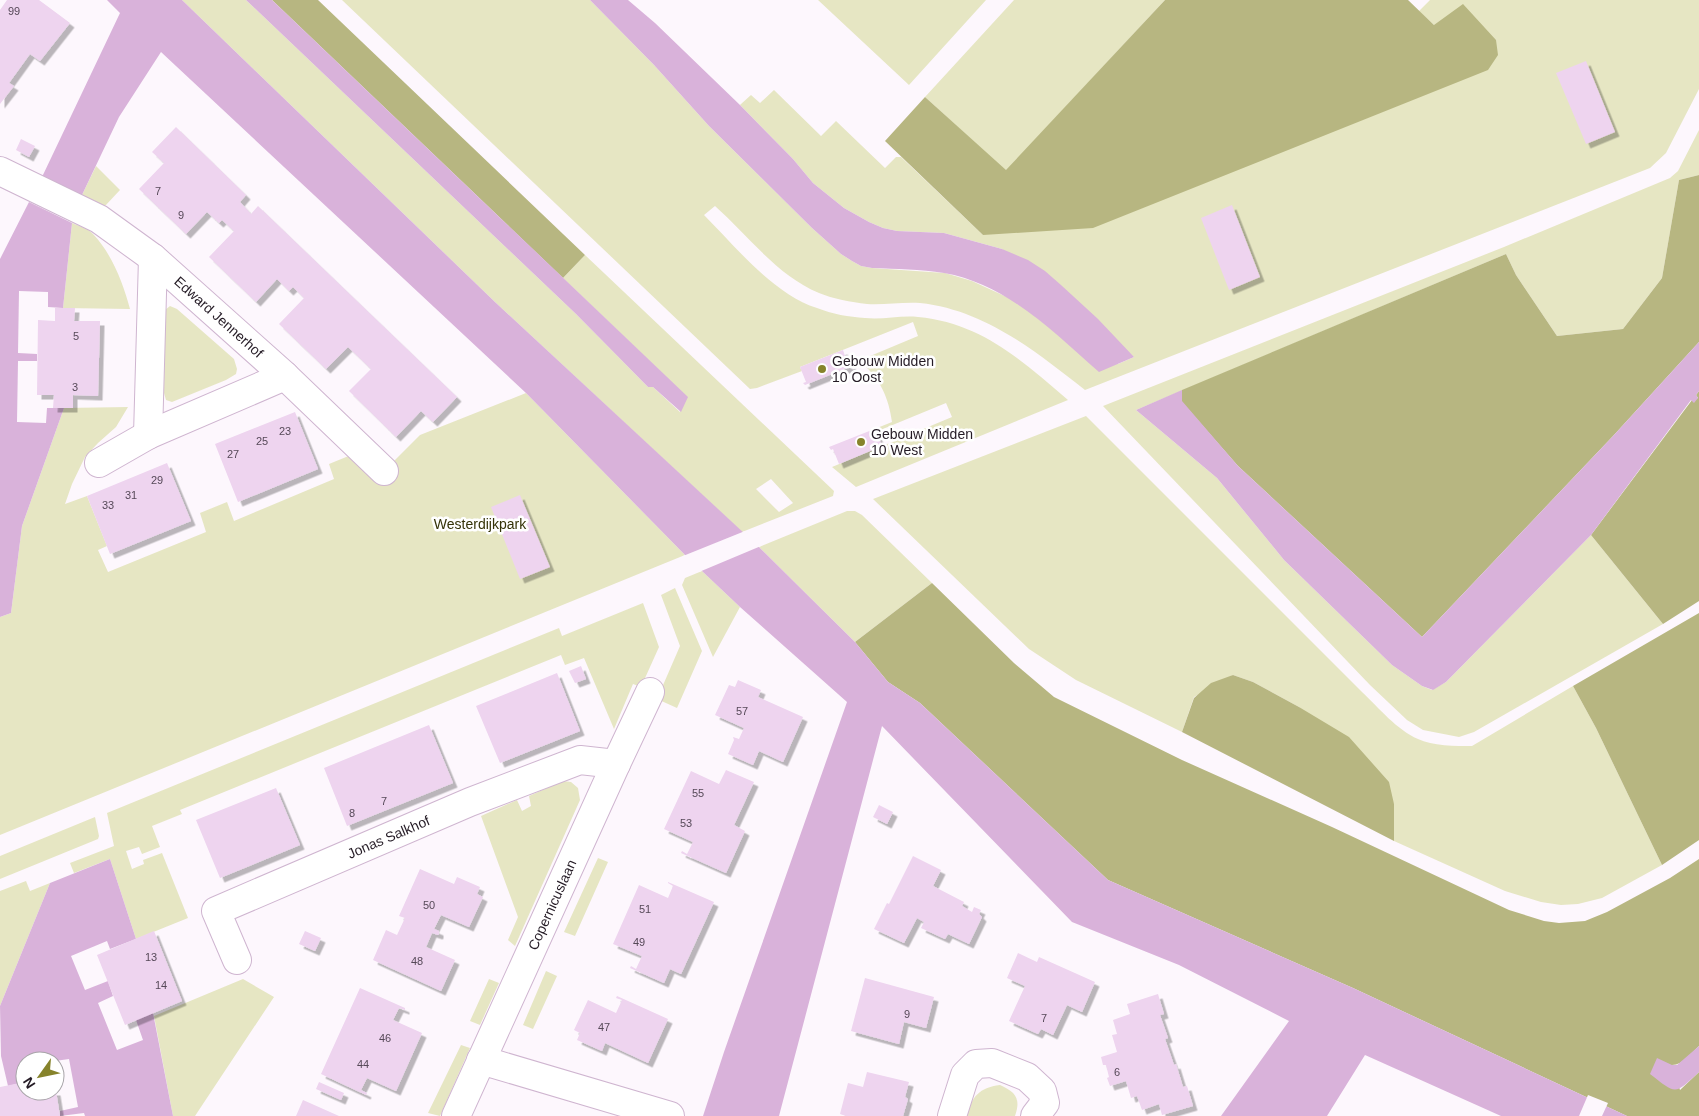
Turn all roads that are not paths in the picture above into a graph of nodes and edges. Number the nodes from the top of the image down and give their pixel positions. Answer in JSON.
{"nodes":[{"id":1,"x":10,"y":176,"type":"edge"},
{"id":2,"x":153,"y":258,"type":"junction"},
{"id":3,"x":285,"y":376,"type":"junction"},
{"id":4,"x":148,"y":435,"type":"junction"},
{"id":5,"x":99,"y":463,"type":"dead end"},
{"id":6,"x":384,"y":471,"type":"dead end"},
{"id":7,"x":650,"y":692,"type":"dead end"},
{"id":8,"x":616,"y":764,"type":"junction"},
{"id":9,"x":237,"y":960,"type":"dead end"},
{"id":10,"x":481,"y":1060,"type":"junction"},
{"id":11,"x":456,"y":1116,"type":"edge"},
{"id":12,"x":670,"y":1116,"type":"edge"},
{"id":13,"x":952,"y":1116,"type":"edge"},
{"id":14,"x":1035,"y":1116,"type":"edge"}],
"edges":[{"from":1,"to":2,"type":"street","name":"Edward Jennerhof"},
{"from":2,"to":3,"type":"street","name":"Edward Jennerhof"},
{"from":2,"to":4,"type":"street","name":"Edward Jennerhof"},
{"from":3,"to":4,"type":"street"},
{"from":3,"to":6,"type":"street","name":"Edward Jennerhof"},
{"from":4,"to":5,"type":"street"},
{"from":7,"to":8,"type":"street","name":"Copernicuslaan"},
{"from":8,"to":9,"type":"street","name":"Jonas Salkhof"},
{"from":8,"to":10,"type":"street","name":"Copernicuslaan"},
{"from":10,"to":11,"type":"street","name":"Copernicuslaan"},
{"from":10,"to":12,"type":"street"},
{"from":13,"to":14,"type":"street"}]}
